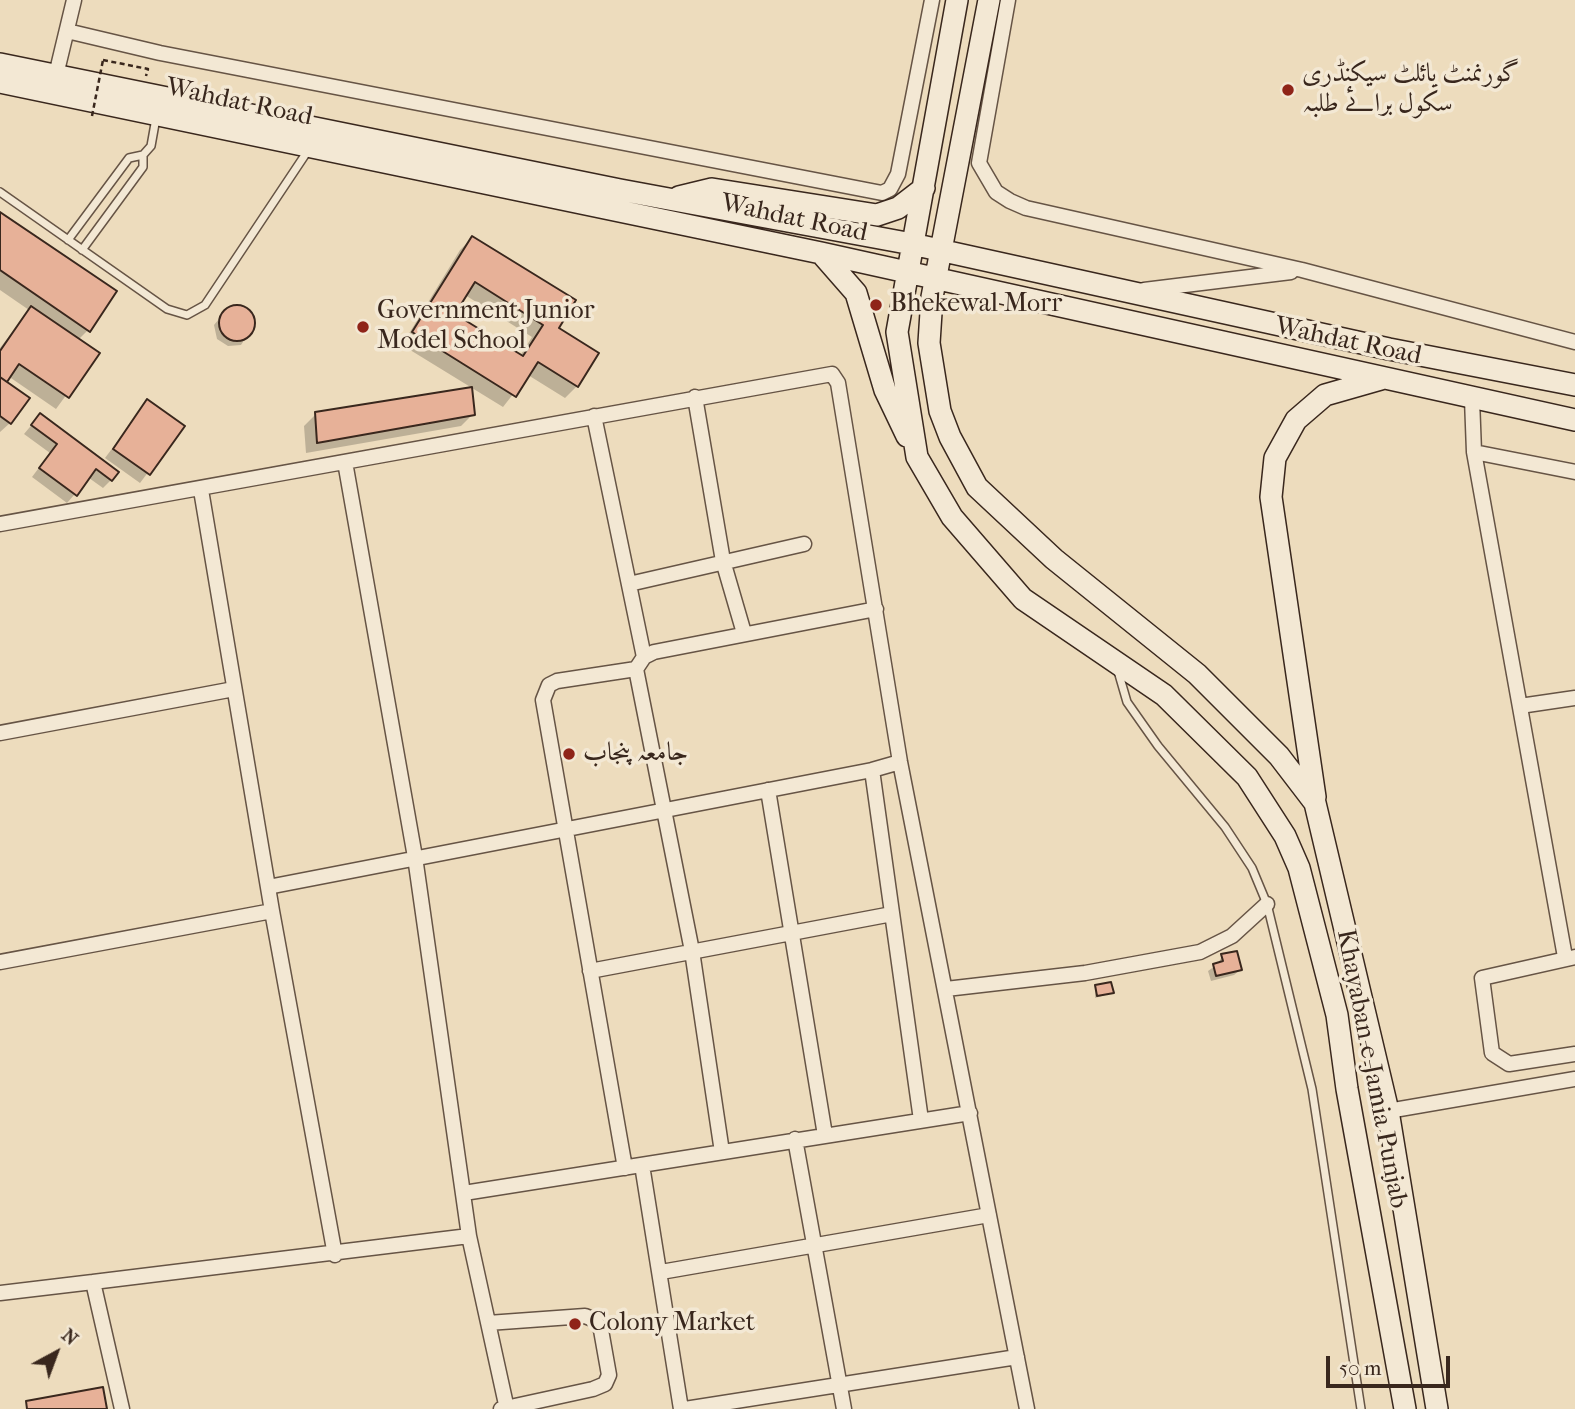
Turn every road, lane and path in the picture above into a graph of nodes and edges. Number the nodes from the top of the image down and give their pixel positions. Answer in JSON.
{"nodes":[{"id":1,"x":74,"y":0,"type":"edge"},
{"id":2,"x":931,"y":0,"type":"edge"},
{"id":3,"x":989,"y":0,"type":"edge"},
{"id":4,"x":1007,"y":0,"type":"edge"},
{"id":5,"x":957,"y":3,"type":"edge"},
{"id":6,"x":67,"y":31,"type":"junction"},
{"id":7,"x":103,"y":60,"type":"dead end"},
{"id":8,"x":0,"y":64,"type":"edge"},
{"id":9,"x":56,"y":75,"type":"junction"},
{"id":10,"x":0,"y":82,"type":"edge"},
{"id":11,"x":981,"y":90,"type":"junction"},
{"id":12,"x":157,"y":113,"type":"junction"},
{"id":13,"x":92,"y":116,"type":"dead end"},
{"id":14,"x":312,"y":137,"type":"junction"},
{"id":15,"x":143,"y":155,"type":"junction"},
{"id":16,"x":923,"y":188,"type":"junction"},
{"id":17,"x":0,"y":192,"type":"edge"},
{"id":18,"x":670,"y":199,"type":"junction"},
{"id":19,"x":68,"y":240,"type":"junction"},
{"id":20,"x":912,"y":244,"type":"junction"},
{"id":21,"x":82,"y":250,"type":"junction"},
{"id":22,"x":940,"y":250,"type":"junction"},
{"id":23,"x":821,"y":253,"type":"junction"},
{"id":24,"x":906,"y":271,"type":"junction"},
{"id":25,"x":1302,"y":271,"type":"junction"},
{"id":26,"x":935,"y":277,"type":"junction"},
{"id":27,"x":1129,"y":292,"type":"junction"},
{"id":28,"x":1575,"y":342,"type":"edge"},
{"id":29,"x":1389,"y":349,"type":"junction"},
{"id":30,"x":1384,"y":378,"type":"junction"},
{"id":31,"x":1575,"y":385,"type":"edge"},
{"id":32,"x":695,"y":397,"type":"junction"},
{"id":33,"x":1472,"y":399,"type":"junction"},
{"id":34,"x":594,"y":416,"type":"junction"},
{"id":35,"x":1575,"y":420,"type":"edge"},
{"id":36,"x":1474,"y":452,"type":"junction"},
{"id":37,"x":917,"y":457,"type":"junction"},
{"id":38,"x":345,"y":462,"type":"junction"},
{"id":39,"x":1575,"y":472,"type":"edge"},
{"id":40,"x":201,"y":490,"type":"junction"},
{"id":41,"x":0,"y":524,"type":"edge"},
{"id":42,"x":804,"y":544,"type":"dead end"},
{"id":43,"x":723,"y":561,"type":"junction"},
{"id":44,"x":629,"y":584,"type":"junction"},
{"id":45,"x":876,"y":609,"type":"junction"},
{"id":46,"x":744,"y":633,"type":"junction"},
{"id":47,"x":1116,"y":662,"type":"junction"},
{"id":48,"x":640,"y":663,"type":"junction"},
{"id":49,"x":234,"y":689,"type":"junction"},
{"id":50,"x":1575,"y":698,"type":"edge"},
{"id":51,"x":1520,"y":706,"type":"junction"},
{"id":52,"x":0,"y":733,"type":"edge"},
{"id":53,"x":900,"y":762,"type":"junction"},
{"id":54,"x":872,"y":770,"type":"junction"},
{"id":55,"x":768,"y":790,"type":"junction"},
{"id":56,"x":1315,"y":803,"type":"junction"},
{"id":57,"x":666,"y":809,"type":"junction"},
{"id":58,"x":1322,"y":823,"type":"junction"},
{"id":59,"x":565,"y":830,"type":"junction"},
{"id":60,"x":1285,"y":836,"type":"junction"},
{"id":61,"x":415,"y":857,"type":"junction"},
{"id":62,"x":268,"y":887,"type":"junction"},
{"id":63,"x":1267,"y":904,"type":"junction"},
{"id":64,"x":272,"y":911,"type":"junction"},
{"id":65,"x":892,"y":914,"type":"junction"},
{"id":66,"x":791,"y":933,"type":"junction"},
{"id":67,"x":692,"y":951,"type":"junction"},
{"id":68,"x":1570,"y":957,"type":"edge"},
{"id":69,"x":0,"y":962,"type":"edge"},
{"id":70,"x":590,"y":971,"type":"junction"},
{"id":71,"x":946,"y":989,"type":"junction"},
{"id":72,"x":1575,"y":1054,"type":"edge"},
{"id":73,"x":1575,"y":1080,"type":"edge"},
{"id":74,"x":1388,"y":1111,"type":"junction"},
{"id":75,"x":970,"y":1114,"type":"junction"},
{"id":76,"x":920,"y":1120,"type":"junction"},
{"id":77,"x":825,"y":1135,"type":"junction"},
{"id":78,"x":795,"y":1139,"type":"junction"},
{"id":79,"x":722,"y":1152,"type":"junction"},
{"id":80,"x":642,"y":1165,"type":"junction"},
{"id":81,"x":625,"y":1168,"type":"junction"},
{"id":82,"x":464,"y":1194,"type":"junction"},
{"id":83,"x":989,"y":1215,"type":"junction"},
{"id":84,"x":468,"y":1236,"type":"junction"},
{"id":85,"x":814,"y":1244,"type":"junction"},
{"id":86,"x":335,"y":1255,"type":"junction"},
{"id":87,"x":661,"y":1272,"type":"junction"},
{"id":88,"x":93,"y":1282,"type":"junction"},
{"id":89,"x":0,"y":1293,"type":"edge"},
{"id":90,"x":488,"y":1322,"type":"junction"},
{"id":91,"x":1017,"y":1357,"type":"junction"},
{"id":92,"x":840,"y":1383,"type":"junction"},
{"id":93,"x":122,"y":1409,"type":"edge"},
{"id":94,"x":505,"y":1409,"type":"edge"},
{"id":95,"x":683,"y":1409,"type":"edge"},
{"id":96,"x":844,"y":1409,"type":"edge"},
{"id":97,"x":1027,"y":1409,"type":"edge"},
{"id":98,"x":1361,"y":1409,"type":"edge"},
{"id":99,"x":1405,"y":1409,"type":"edge"},
{"id":100,"x":1437,"y":1409,"type":"edge"}],
"edges":[{"from":1,"to":6,"type":"street"},
{"from":2,"to":5,"type":"street"},
{"from":2,"to":6,"type":"street"},
{"from":3,"to":11,"type":"main road","name":"Khayaban-e-Jamia Punjab"},
{"from":4,"to":11,"type":"street"},
{"from":5,"to":16,"type":"main road","name":"Khayaban-e-Jamia Punjab"},
{"from":6,"to":9,"type":"street"},
{"from":7,"to":13,"type":"path","bridge":true},
{"from":8,"to":9,"type":"main road","name":"Wahdat Road"},
{"from":9,"to":14,"type":"main road","name":"Wahdat Road"},
{"from":10,"to":12,"type":"main road","name":"Wahdat Road"},
{"from":11,"to":22,"type":"main road","name":"Khayaban-e-Jamia Punjab"},
{"from":11,"to":25,"type":"street"},
{"from":12,"to":14,"type":"main road","name":"Wahdat Road"},
{"from":12,"to":15,"type":"lane"},
{"from":14,"to":18,"type":"main road","name":"Wahdat Road"},
{"from":14,"to":21,"type":"lane"},
{"from":14,"to":23,"type":"main road","name":"Wahdat Road"},
{"from":15,"to":19,"type":"lane"},
{"from":15,"to":21,"type":"lane"},
{"from":16,"to":18,"type":"main road"},
{"from":16,"to":20,"type":"main road","name":"Khayaban-e-Jamia Punjab"},
{"from":17,"to":19,"type":"lane"},
{"from":18,"to":20,"type":"main road","name":"Wahdat Road"},
{"from":19,"to":21,"type":"lane"},
{"from":20,"to":22,"type":"main road","name":"Wahdat Road"},
{"from":20,"to":24,"type":"main road","name":"Khayaban-e-Jamia Punjab"},
{"from":22,"to":26,"type":"main road","name":"Khayaban-e-Jamia Punjab"},
{"from":22,"to":27,"type":"main road","name":"Wahdat Road"},
{"from":23,"to":24,"type":"main road","name":"Wahdat Road"},
{"from":23,"to":37,"type":"main road"},
{"from":24,"to":26,"type":"main road","name":"Wahdat Road"},
{"from":24,"to":37,"type":"main road","name":"Khayaban-e-Jamia Punjab"},
{"from":25,"to":27,"type":"street"},
{"from":25,"to":28,"type":"street"},
{"from":26,"to":30,"type":"main road","name":"Wahdat Road"},
{"from":26,"to":56,"type":"main road","name":"Khayaban-e-Jamia Punjab"},
{"from":27,"to":29,"type":"main road","name":"Wahdat Road"},
{"from":29,"to":30,"type":"main road"},
{"from":29,"to":31,"type":"main road","name":"Wahdat Road"},
{"from":30,"to":33,"type":"main road","name":"Wahdat Road"},
{"from":30,"to":56,"type":"main road"},
{"from":32,"to":34,"type":"street"},
{"from":32,"to":43,"type":"street"},
{"from":32,"to":45,"type":"street"},
{"from":33,"to":35,"type":"main road","name":"Wahdat Road"},
{"from":33,"to":36,"type":"street"},
{"from":34,"to":38,"type":"street"},
{"from":34,"to":44,"type":"street"},
{"from":36,"to":39,"type":"street"},
{"from":36,"to":51,"type":"street"},
{"from":37,"to":47,"type":"main road","name":"Khayaban-e-Jamia Punjab"},
{"from":38,"to":40,"type":"street"},
{"from":38,"to":61,"type":"street"},
{"from":40,"to":41,"type":"street"},
{"from":40,"to":49,"type":"street"},
{"from":42,"to":43,"type":"street"},
{"from":43,"to":44,"type":"street"},
{"from":43,"to":46,"type":"street"},
{"from":44,"to":48,"type":"street"},
{"from":45,"to":46,"type":"street"},
{"from":45,"to":53,"type":"street"},
{"from":46,"to":48,"type":"street"},
{"from":47,"to":60,"type":"main road","name":"Khayaban-e-Jamia Punjab"},
{"from":47,"to":63,"type":"lane"},
{"from":48,"to":57,"type":"street"},
{"from":48,"to":59,"type":"street"},
{"from":49,"to":52,"type":"street"},
{"from":49,"to":62,"type":"street"},
{"from":50,"to":51,"type":"street"},
{"from":51,"to":68,"type":"street"},
{"from":53,"to":54,"type":"street"},
{"from":53,"to":71,"type":"street"},
{"from":54,"to":55,"type":"street"},
{"from":54,"to":65,"type":"street"},
{"from":55,"to":57,"type":"street"},
{"from":55,"to":66,"type":"street"},
{"from":56,"to":58,"type":"main road","name":"Khayaban-e-Jamia Punjab"},
{"from":57,"to":59,"type":"street"},
{"from":57,"to":67,"type":"street"},
{"from":58,"to":60,"type":"main road"},
{"from":58,"to":74,"type":"main road","name":"Khayaban-e-Jamia Punjab"},
{"from":59,"to":61,"type":"street"},
{"from":59,"to":70,"type":"street"},
{"from":60,"to":99,"type":"main road","name":"Khayaban-e-Jamia Punjab"},
{"from":61,"to":62,"type":"street"},
{"from":61,"to":82,"type":"street"},
{"from":62,"to":64,"type":"street"},
{"from":63,"to":71,"type":"street"},
{"from":63,"to":98,"type":"lane"},
{"from":64,"to":69,"type":"street"},
{"from":64,"to":86,"type":"street"},
{"from":65,"to":66,"type":"street"},
{"from":65,"to":76,"type":"street"},
{"from":66,"to":67,"type":"street"},
{"from":66,"to":77,"type":"street"},
{"from":67,"to":70,"type":"street"},
{"from":67,"to":79,"type":"street"},
{"from":68,"to":72,"type":"street"},
{"from":70,"to":81,"type":"street"},
{"from":71,"to":75,"type":"street"},
{"from":73,"to":74,"type":"street"},
{"from":74,"to":100,"type":"main road","name":"Khayaban-e-Jamia Punjab"},
{"from":75,"to":76,"type":"street"},
{"from":75,"to":83,"type":"street"},
{"from":76,"to":77,"type":"street"},
{"from":77,"to":78,"type":"street"},
{"from":78,"to":79,"type":"street"},
{"from":78,"to":85,"type":"street"},
{"from":79,"to":80,"type":"street"},
{"from":80,"to":81,"type":"street"},
{"from":80,"to":87,"type":"street"},
{"from":81,"to":82,"type":"street"},
{"from":82,"to":84,"type":"street"},
{"from":83,"to":85,"type":"street"},
{"from":83,"to":91,"type":"street"},
{"from":84,"to":86,"type":"street"},
{"from":84,"to":90,"type":"street"},
{"from":85,"to":87,"type":"street"},
{"from":85,"to":92,"type":"street"},
{"from":86,"to":88,"type":"street"},
{"from":87,"to":95,"type":"street"},
{"from":88,"to":89,"type":"street"},
{"from":88,"to":93,"type":"street"},
{"from":90,"to":94,"type":"street"},
{"from":90,"to":94,"type":"street"},
{"from":91,"to":92,"type":"street"},
{"from":91,"to":97,"type":"street"},
{"from":92,"to":95,"type":"street"},
{"from":92,"to":96,"type":"street"}]}
